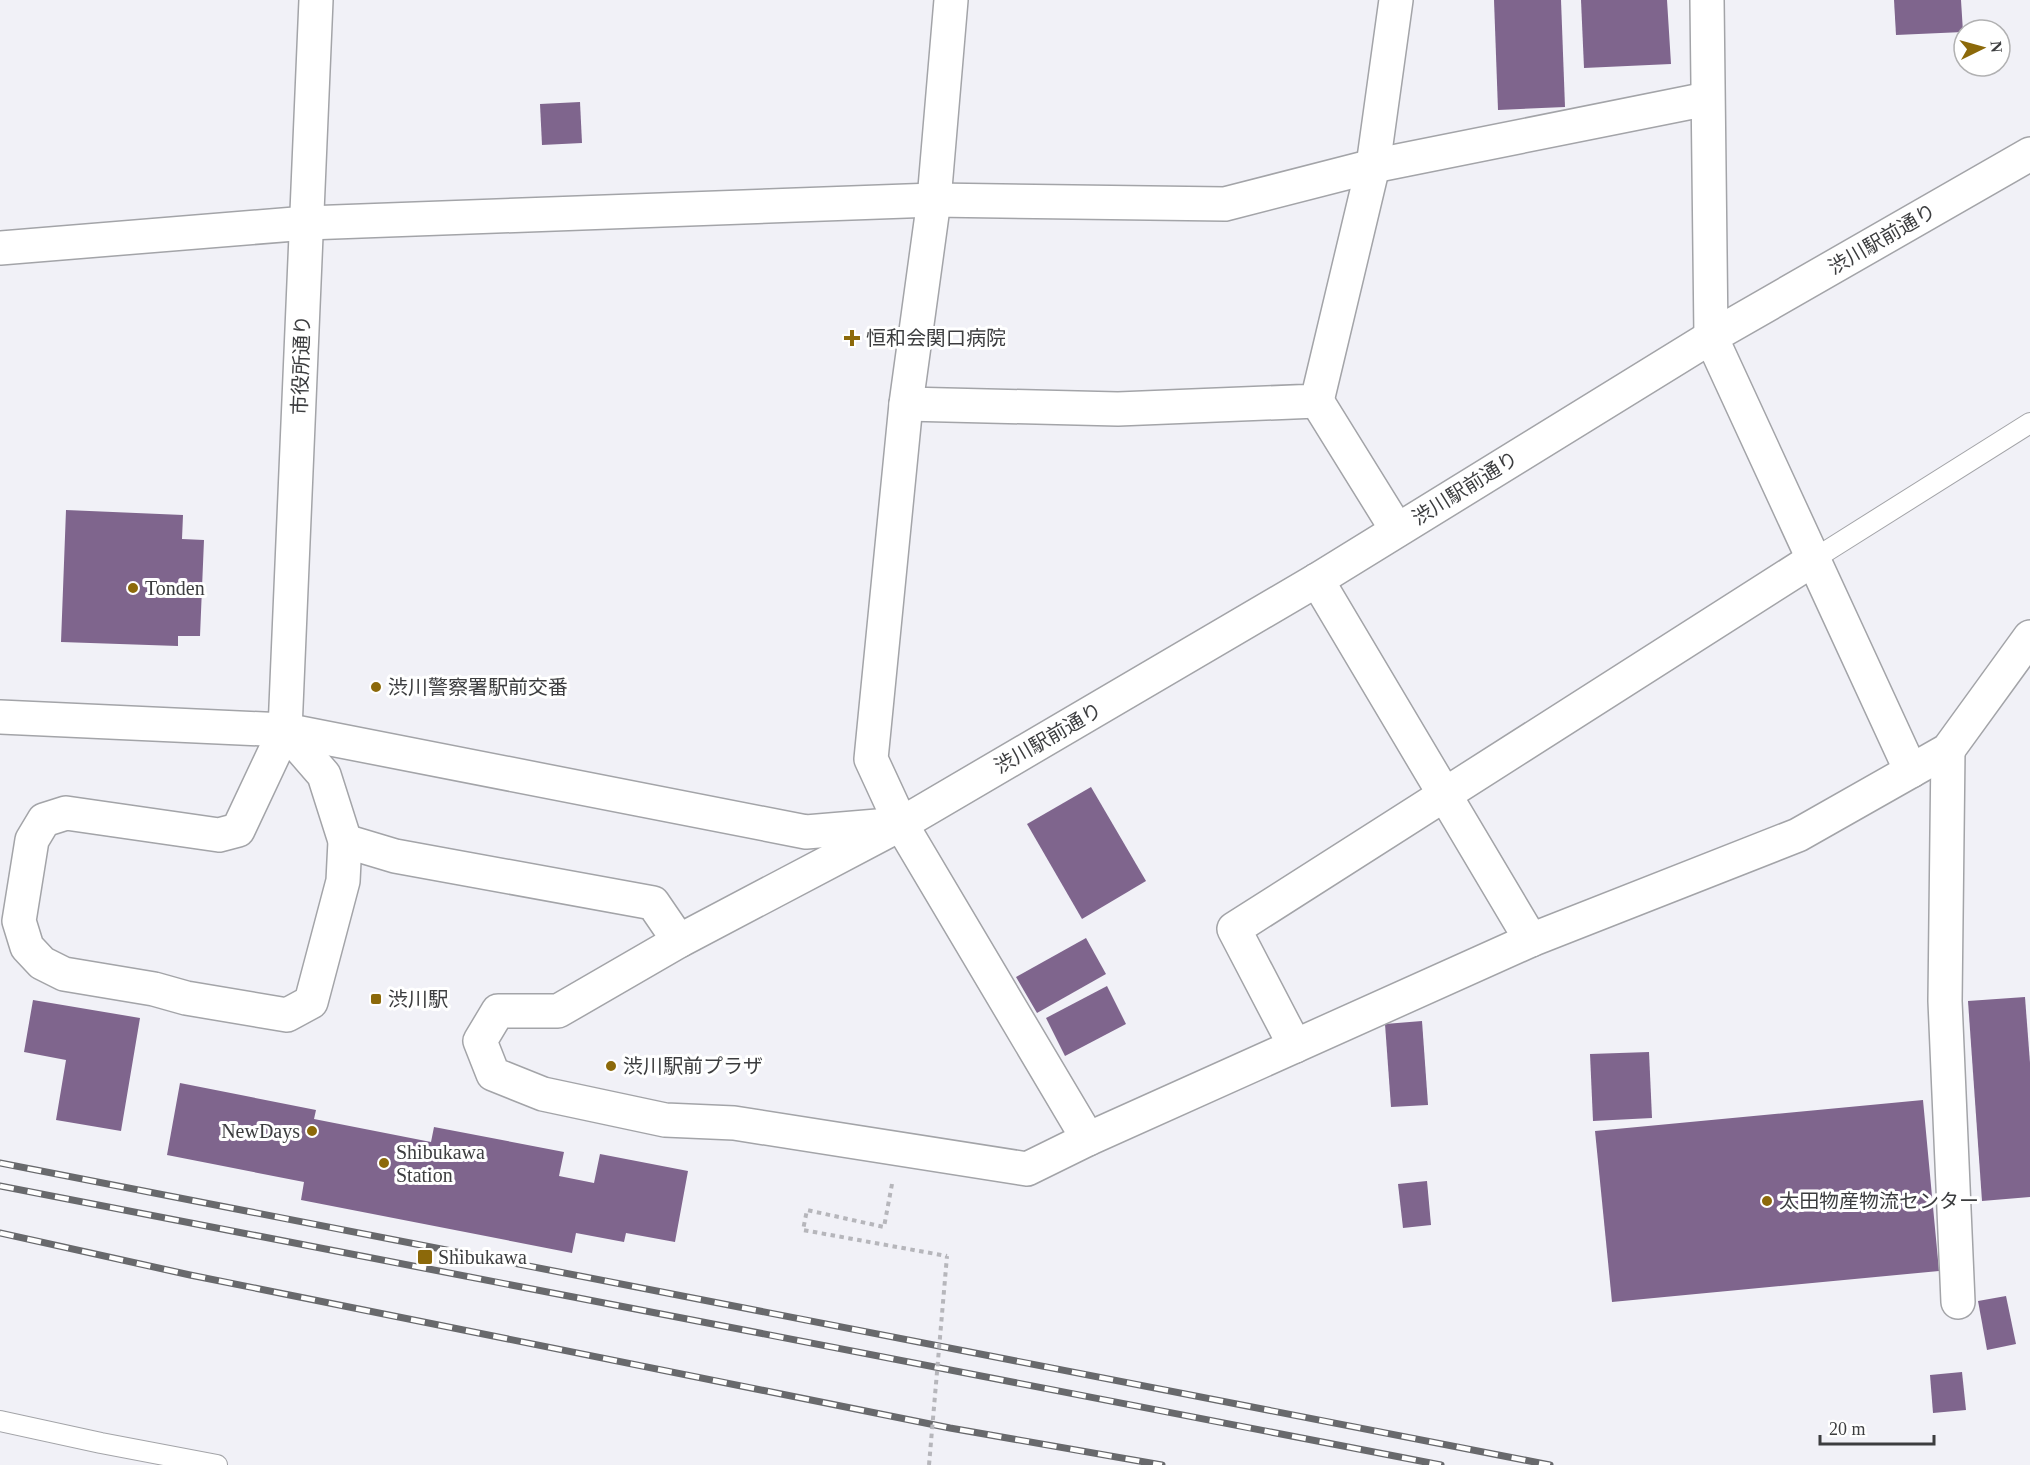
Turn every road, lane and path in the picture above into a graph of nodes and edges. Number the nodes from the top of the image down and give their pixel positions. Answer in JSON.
{"nodes":[{"id":1,"x":316,"y":0,"type":"edge"},
{"id":2,"x":951,"y":0,"type":"edge"},
{"id":3,"x":1396,"y":0,"type":"edge"},
{"id":4,"x":1707,"y":0,"type":"edge"},
{"id":5,"x":1707,"y":99,"type":"junction"},
{"id":6,"x":2030,"y":154,"type":"edge"},
{"id":7,"x":1373,"y":166,"type":"junction"},
{"id":8,"x":934,"y":200,"type":"junction"},
{"id":9,"x":307,"y":223,"type":"junction"},
{"id":10,"x":0,"y":248,"type":"edge"},
{"id":11,"x":1711,"y":337,"type":"junction"},
{"id":12,"x":1317,"y":401,"type":"junction"},
{"id":13,"x":906,"y":404,"type":"junction"},
{"id":14,"x":2030,"y":423,"type":"edge"},
{"id":15,"x":1397,"y":530,"type":"junction"},
{"id":16,"x":1814,"y":559,"type":"junction"},
{"id":17,"x":1317,"y":580,"type":"junction"},
{"id":18,"x":2030,"y":637,"type":"edge"},
{"id":19,"x":0,"y":717,"type":"edge"},
{"id":20,"x":285,"y":730,"type":"junction"},
{"id":21,"x":1948,"y":750,"type":"junction"},
{"id":22,"x":1911,"y":771,"type":"junction"},
{"id":23,"x":1444,"y":795,"type":"junction"},
{"id":24,"x":901,"y":824,"type":"junction"},
{"id":25,"x":345,"y":841,"type":"junction"},
{"id":26,"x":679,"y":940,"type":"junction"},
{"id":27,"x":1531,"y":940,"type":"junction"},
{"id":28,"x":1295,"y":1046,"type":"junction"},
{"id":29,"x":1089,"y":1139,"type":"junction"},
{"id":30,"x":897,"y":1149,"type":"junction"},
{"id":31,"x":1958,"y":1302,"type":"dead end"},
{"id":32,"x":0,"y":1421,"type":"edge"},
{"id":33,"x":217,"y":1465,"type":"edge"},
{"id":34,"x":929,"y":1465,"type":"edge"}],
"edges":[{"from":1,"to":9,"type":"street","name":"市役所通り"},
{"from":2,"to":8,"type":"street"},
{"from":3,"to":7,"type":"street"},
{"from":4,"to":5,"type":"street"},
{"from":5,"to":7,"type":"street"},
{"from":5,"to":11,"type":"street"},
{"from":6,"to":11,"type":"street","name":"渋川駅前通り"},
{"from":7,"to":8,"type":"street"},
{"from":7,"to":12,"type":"street"},
{"from":8,"to":9,"type":"street"},
{"from":8,"to":13,"type":"street"},
{"from":9,"to":10,"type":"street"},
{"from":9,"to":20,"type":"street","name":"市役所通り"},
{"from":11,"to":15,"type":"street","name":"渋川駅前通り"},
{"from":11,"to":16,"type":"street"},
{"from":12,"to":13,"type":"street"},
{"from":12,"to":15,"type":"street"},
{"from":13,"to":24,"type":"street"},
{"from":14,"to":16,"type":"lane"},
{"from":15,"to":17,"type":"street","name":"渋川駅前通り"},
{"from":16,"to":22,"type":"street"},
{"from":16,"to":23,"type":"street"},
{"from":17,"to":23,"type":"street"},
{"from":17,"to":24,"type":"street","name":"渋川駅前通り"},
{"from":18,"to":21,"type":"street"},
{"from":19,"to":20,"type":"street"},
{"from":20,"to":24,"type":"street"},
{"from":20,"to":25,"type":"street"},
{"from":20,"to":25,"type":"street"},
{"from":21,"to":22,"type":"street"},
{"from":21,"to":31,"type":"street"},
{"from":22,"to":27,"type":"street"},
{"from":23,"to":27,"type":"street"},
{"from":23,"to":28,"type":"street"},
{"from":24,"to":26,"type":"street","name":"渋川駅前通り"},
{"from":24,"to":29,"type":"street"},
{"from":25,"to":26,"type":"street"},
{"from":26,"to":30,"type":"street","name":"渋川駅前通り"},
{"from":27,"to":28,"type":"street"},
{"from":28,"to":29,"type":"street"},
{"from":29,"to":30,"type":"street"},
{"from":30,"to":34,"type":"path","bridge":true},
{"from":32,"to":33,"type":"lane"}]}
